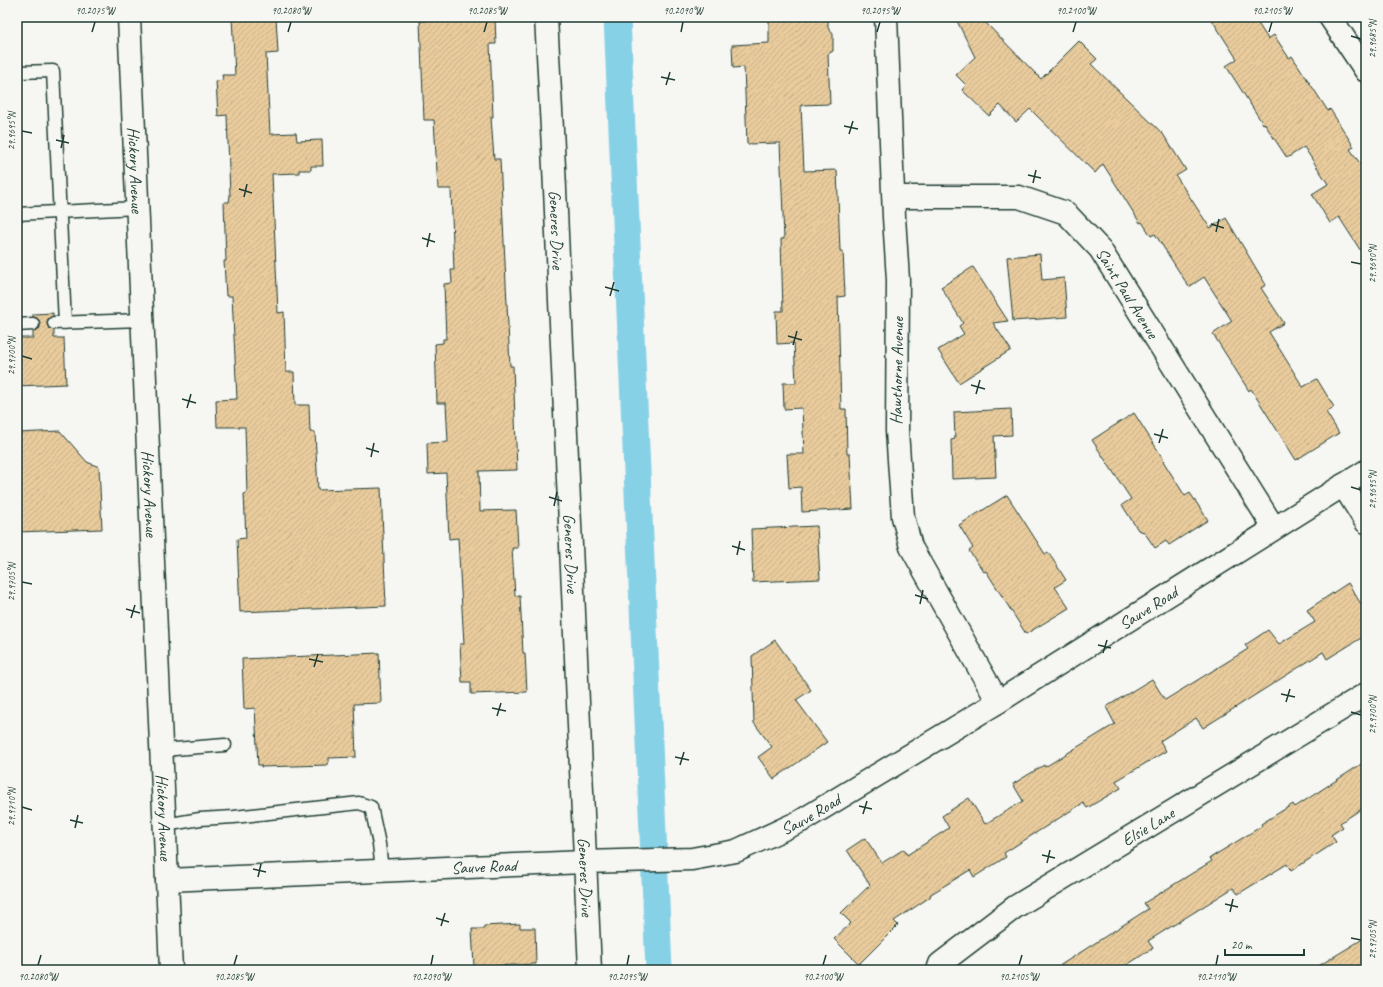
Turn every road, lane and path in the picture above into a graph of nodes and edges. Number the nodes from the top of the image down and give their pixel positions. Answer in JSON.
{"nodes":[{"id":1,"x":129,"y":17,"type":"edge"},
{"id":2,"x":546,"y":17,"type":"edge"},
{"id":3,"x":886,"y":17,"type":"edge"},
{"id":4,"x":1330,"y":17,"type":"edge"},
{"id":5,"x":17,"y":72,"type":"edge"},
{"id":6,"x":1366,"y":72,"type":"edge"},
{"id":7,"x":894,"y":197,"type":"junction"},
{"id":8,"x":137,"y":208,"type":"junction"},
{"id":9,"x":60,"y":212,"type":"junction"},
{"id":10,"x":17,"y":214,"type":"edge"},
{"id":11,"x":142,"y":320,"type":"junction"},
{"id":12,"x":33,"y":324,"type":"dead end"},
{"id":13,"x":17,"y":325,"type":"edge"},
{"id":14,"x":1366,"y":471,"type":"edge"},
{"id":15,"x":1343,"y":485,"type":"junction"},
{"id":16,"x":1366,"y":522,"type":"edge"},
{"id":17,"x":1274,"y":528,"type":"junction"},
{"id":18,"x":1366,"y":694,"type":"edge"},
{"id":19,"x":998,"y":702,"type":"junction"},
{"id":20,"x":225,"y":746,"type":"dead end"},
{"id":21,"x":162,"y":750,"type":"junction"},
{"id":22,"x":165,"y":824,"type":"junction"},
{"id":23,"x":584,"y":862,"type":"junction"},
{"id":24,"x":382,"y":870,"type":"junction"},
{"id":25,"x":167,"y":880,"type":"junction"},
{"id":26,"x":171,"y":970,"type":"edge"},
{"id":27,"x":590,"y":970,"type":"edge"},
{"id":28,"x":938,"y":970,"type":"edge"}],
"edges":[{"from":1,"to":8,"type":"street","name":"Hickory Avenue"},
{"from":2,"to":23,"type":"street","name":"Generes Drive"},
{"from":3,"to":7,"type":"street","name":"Hawthorne Avenue"},
{"from":4,"to":6,"type":"street"},
{"from":5,"to":9,"type":"lane"},
{"from":7,"to":17,"type":"street","name":"Saint Paul Avenue"},
{"from":7,"to":19,"type":"street","name":"Hawthorne Avenue"},
{"from":8,"to":9,"type":"lane"},
{"from":8,"to":11,"type":"street","name":"Hickory Avenue"},
{"from":9,"to":10,"type":"lane"},
{"from":9,"to":11,"type":"lane"},
{"from":11,"to":21,"type":"street","name":"Hickory Avenue"},
{"from":12,"to":13,"type":"lane"},
{"from":14,"to":15,"type":"street","name":"Sauve Road"},
{"from":15,"to":16,"type":"street"},
{"from":15,"to":17,"type":"street","name":"Sauve Road"},
{"from":17,"to":19,"type":"street","name":"Sauve Road"},
{"from":18,"to":28,"type":"street","name":"Elsie Lane"},
{"from":19,"to":23,"type":"street","name":"Sauve Road"},
{"from":20,"to":21,"type":"lane"},
{"from":21,"to":22,"type":"street","name":"Hickory Avenue"},
{"from":22,"to":24,"type":"lane"},
{"from":22,"to":25,"type":"street","name":"Hickory Avenue"},
{"from":23,"to":24,"type":"street","name":"Sauve Road"},
{"from":23,"to":27,"type":"street","name":"Generes Drive"},
{"from":24,"to":25,"type":"street","name":"Sauve Road"},
{"from":25,"to":26,"type":"street","name":"Hickory Avenue"}]}
